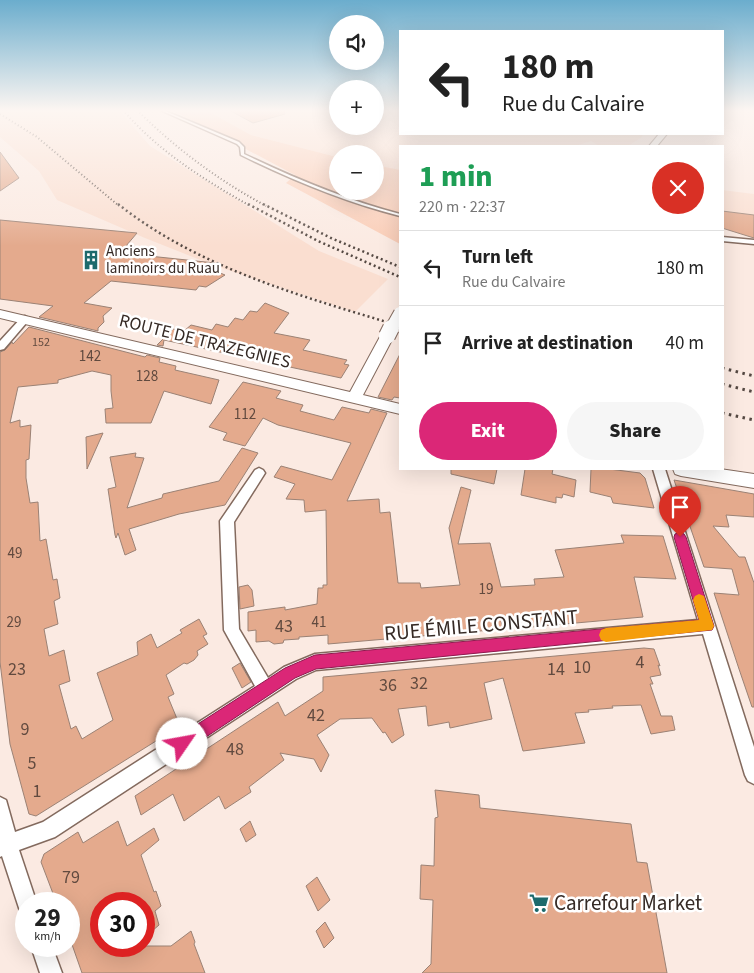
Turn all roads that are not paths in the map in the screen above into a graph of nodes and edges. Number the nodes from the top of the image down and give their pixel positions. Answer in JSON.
{"nodes":[{"id":1,"x":245,"y":155,"type":"edge"},
{"id":2,"x":399,"y":215,"type":"edge"},
{"id":3,"x":724,"y":239,"type":"edge"},
{"id":4,"x":754,"y":242,"type":"edge"},
{"id":5,"x":0,"y":314,"type":"edge"},
{"id":6,"x":399,"y":315,"type":"edge"},
{"id":7,"x":25,"y":319,"type":"junction"},
{"id":8,"x":0,"y":347,"type":"edge"},
{"id":9,"x":354,"y":398,"type":"junction"},
{"id":10,"x":399,"y":409,"type":"edge"},
{"id":11,"x":659,"y":470,"type":"edge"},
{"id":12,"x":687,"y":470,"type":"edge"},
{"id":13,"x":259,"y":473,"type":"dead end"},
{"id":14,"x":754,"y":481,"type":"edge"},
{"id":15,"x":707,"y":626,"type":"junction"},
{"id":16,"x":266,"y":690,"type":"junction"},
{"id":17,"x":754,"y":775,"type":"edge"},
{"id":18,"x":0,"y":806,"type":"edge"},
{"id":19,"x":4,"y":846,"type":"edge"},
{"id":20,"x":22,"y":892,"type":"edge"},
{"id":21,"x":46,"y":957,"type":"edge"},
{"id":22,"x":51,"y":973,"type":"edge"}],
"edges":[{"from":1,"to":2,"type":"lane"},
{"from":3,"to":4,"type":"street"},
{"from":5,"to":7,"type":"main road","name":"ROUTE DE TRAZEGNIES"},
{"from":6,"to":9,"type":"main road","bridge":true},
{"from":7,"to":8,"type":"street"},
{"from":7,"to":9,"type":"main road","name":"ROUTE DE TRAZEGNIES"},
{"from":9,"to":10,"type":"main road","name":"ROUTE DE TRAZEGNIES"},
{"from":11,"to":15,"type":"street"},
{"from":12,"to":14,"type":"main road"},
{"from":13,"to":16,"type":"street"},
{"from":15,"to":16,"type":"street","name":"RUE ÉMILE CONSTANT"},
{"from":15,"to":17,"type":"street"},
{"from":16,"to":19,"type":"street","name":"RUE ÉMILE CONSTANT"},
{"from":18,"to":19,"type":"street"},
{"from":19,"to":20,"type":"street"},
{"from":21,"to":22,"type":"street"}]}
